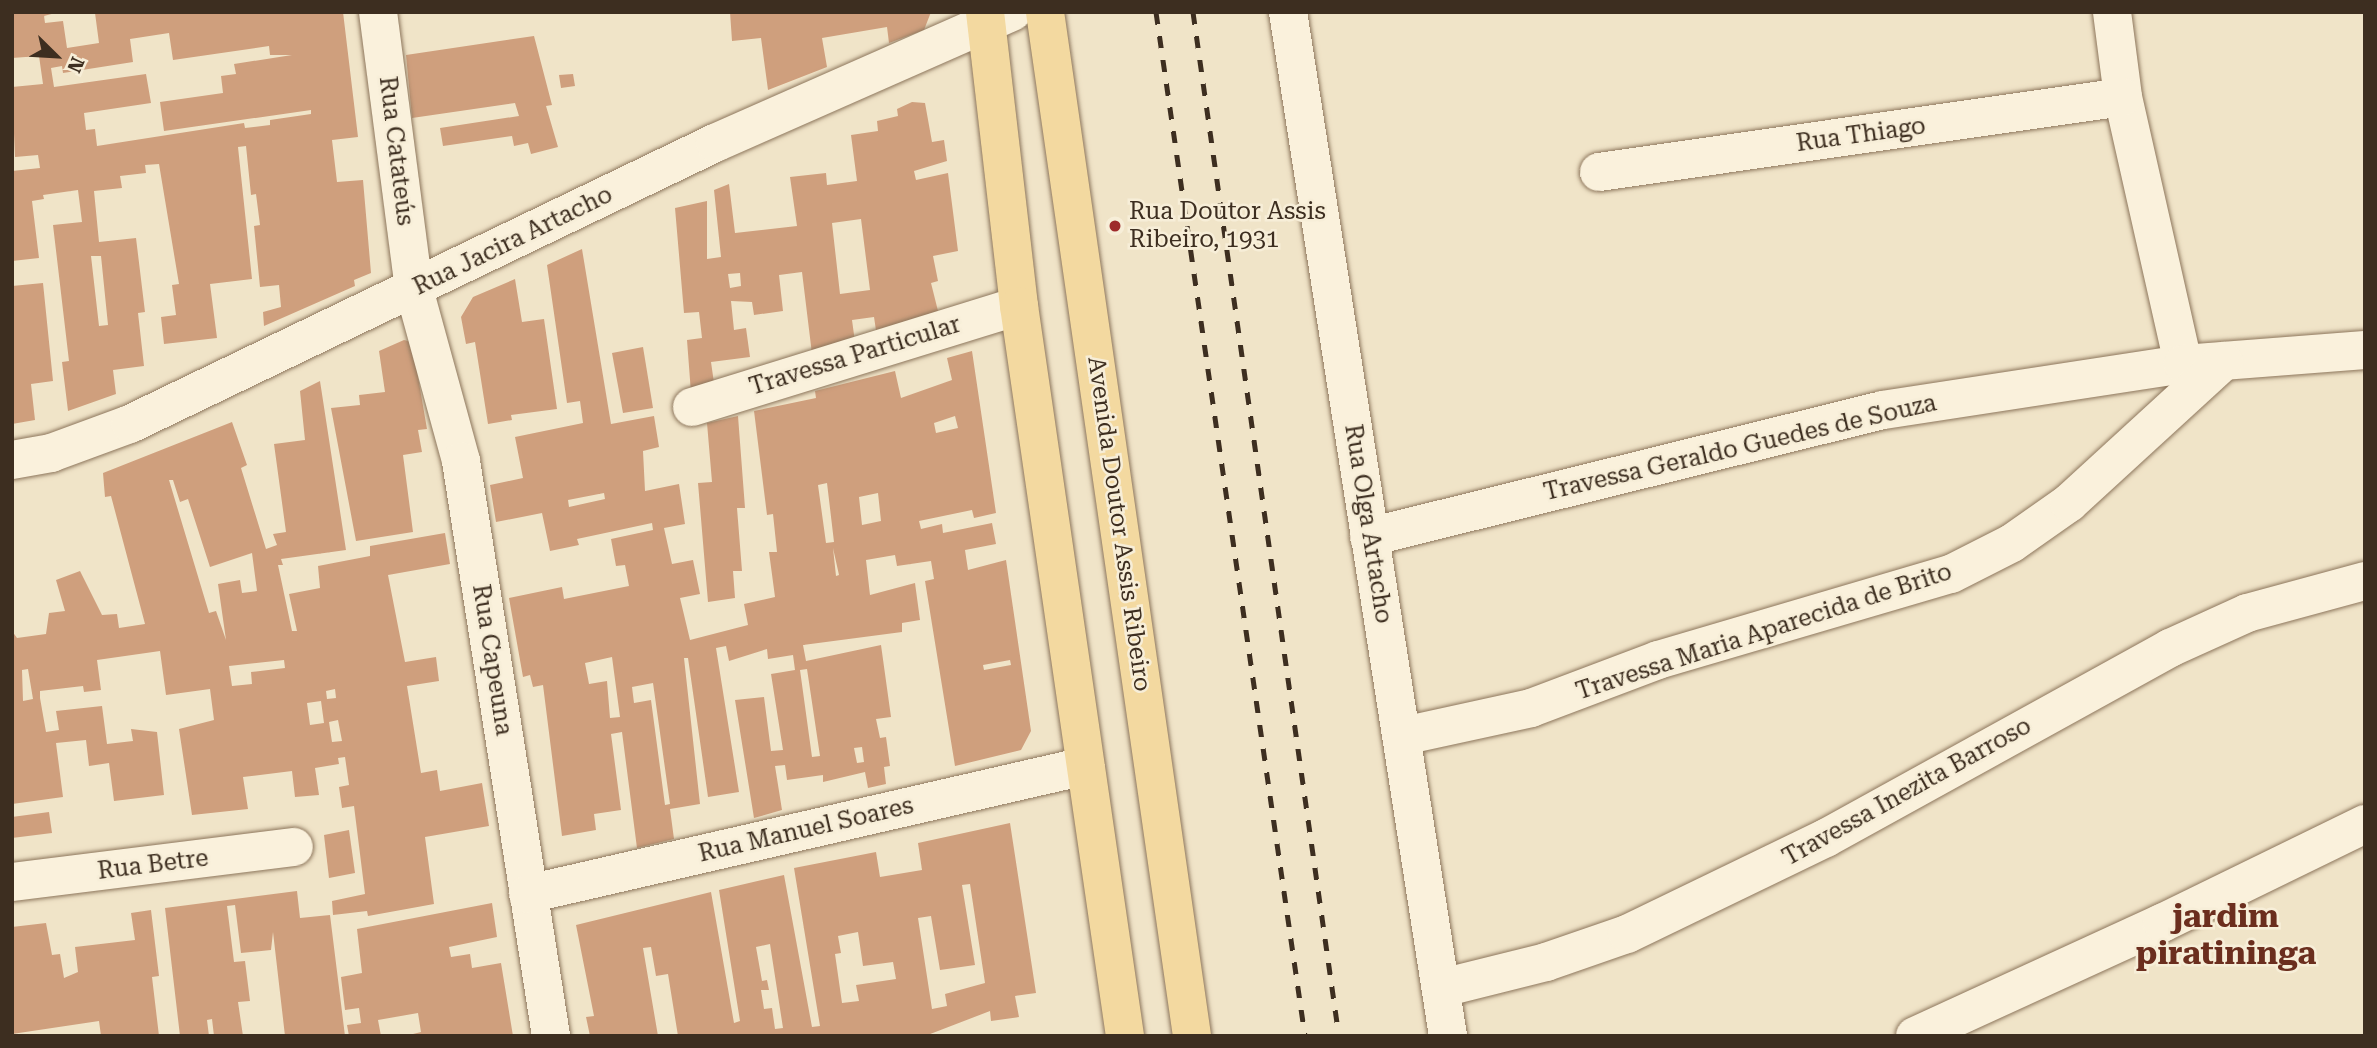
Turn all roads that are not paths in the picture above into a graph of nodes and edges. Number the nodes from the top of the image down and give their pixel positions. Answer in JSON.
{"nodes":[{"id":1,"x":378,"y":12,"type":"edge"},
{"id":2,"x":1045,"y":12,"type":"edge"},
{"id":3,"x":1288,"y":12,"type":"edge"},
{"id":4,"x":2112,"y":12,"type":"edge"},
{"id":5,"x":995,"y":16,"type":"edge"},
{"id":6,"x":2123,"y":97,"type":"junction"},
{"id":7,"x":1598,"y":173,"type":"dead end"},
{"id":8,"x":414,"y":289,"type":"junction"},
{"id":9,"x":1018,"y":306,"type":"junction"},
{"id":10,"x":2365,"y":350,"type":"edge"},
{"id":11,"x":2224,"y":361,"type":"junction"},
{"id":12,"x":2183,"y":364,"type":"junction"},
{"id":13,"x":692,"y":407,"type":"dead end"},
{"id":14,"x":12,"y":460,"type":"edge"},
{"id":15,"x":1369,"y":537,"type":"junction"},
{"id":16,"x":2365,"y":581,"type":"edge"},
{"id":17,"x":1403,"y":736,"type":"junction"},
{"id":18,"x":1085,"y":766,"type":"junction"},
{"id":19,"x":2365,"y":824,"type":"edge"},
{"id":20,"x":294,"y":848,"type":"dead end"},
{"id":21,"x":12,"y":882,"type":"edge"},
{"id":22,"x":528,"y":894,"type":"junction"},
{"id":23,"x":1442,"y":988,"type":"junction"},
{"id":24,"x":551,"y":1036,"type":"edge"},
{"id":25,"x":1125,"y":1036,"type":"edge"},
{"id":26,"x":1192,"y":1036,"type":"edge"},
{"id":27,"x":1448,"y":1036,"type":"edge"},
{"id":28,"x":1915,"y":1036,"type":"edge"}],
"edges":[{"from":1,"to":8,"type":"street","name":"Rua Catateús"},
{"from":2,"to":26,"type":"main road","name":"Avenida Doutor Assis Ribeiro"},
{"from":3,"to":15,"type":"street","name":"Rua Olga Artacho"},
{"from":4,"to":6,"type":"street"},
{"from":5,"to":8,"type":"street","name":"Rua Jacira Artacho"},
{"from":5,"to":9,"type":"main road"},
{"from":6,"to":7,"type":"street","name":"Rua Thiago"},
{"from":6,"to":12,"type":"street"},
{"from":8,"to":14,"type":"street","name":"Rua Jacira Artacho"},
{"from":8,"to":22,"type":"street","name":"Rua Capeuna"},
{"from":9,"to":13,"type":"street","name":"Travessa Particular"},
{"from":9,"to":18,"type":"main road"},
{"from":10,"to":11,"type":"street","name":"Travessa Geraldo Guedes de Souza"},
{"from":11,"to":12,"type":"street","name":"Travessa Geraldo Guedes de Souza"},
{"from":11,"to":17,"type":"street","name":"Travessa Maria Aparecida de Brito"},
{"from":12,"to":15,"type":"street","name":"Travessa Geraldo Guedes de Souza"},
{"from":15,"to":17,"type":"street","name":"Rua Olga Artacho"},
{"from":16,"to":23,"type":"street","name":"Travessa Inezita Barroso"},
{"from":17,"to":23,"type":"street","name":"Rua Olga Artacho"},
{"from":18,"to":22,"type":"street","name":"Rua Manuel Soares"},
{"from":18,"to":25,"type":"main road"},
{"from":19,"to":28,"type":"street"},
{"from":20,"to":21,"type":"street","name":"Rua Betre"},
{"from":22,"to":24,"type":"street","name":"Rua Capeuna"},
{"from":23,"to":27,"type":"street","name":"Rua Olga Artacho"}]}
